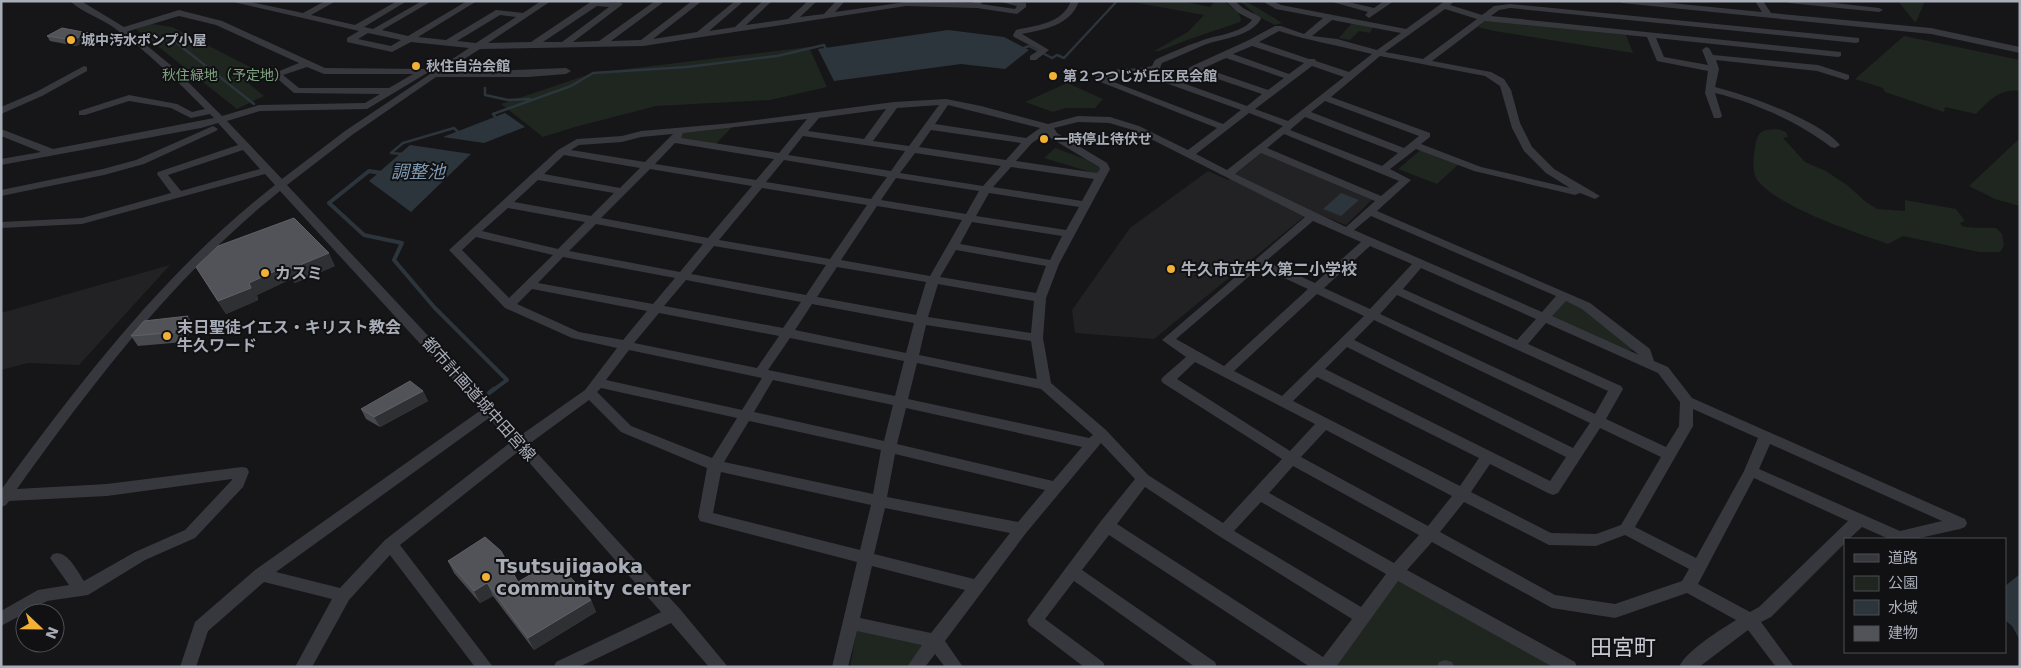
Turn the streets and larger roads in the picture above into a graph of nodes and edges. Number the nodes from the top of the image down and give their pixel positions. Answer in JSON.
{"nodes":[{"id":1,"x":74,"y":1,"type":"edge"},
{"id":2,"x":286,"y":1,"type":"edge"},
{"id":3,"x":332,"y":1,"type":"edge"},
{"id":4,"x":403,"y":1,"type":"edge"},
{"id":5,"x":428,"y":1,"type":"edge"},
{"id":6,"x":473,"y":1,"type":"edge"},
{"id":7,"x":547,"y":1,"type":"edge"},
{"id":8,"x":661,"y":1,"type":"edge"},
{"id":9,"x":698,"y":1,"type":"edge"},
{"id":10,"x":740,"y":1,"type":"edge"},
{"id":11,"x":768,"y":1,"type":"edge"},
{"id":12,"x":813,"y":1,"type":"edge"},
{"id":13,"x":841,"y":1,"type":"edge"},
{"id":14,"x":875,"y":1,"type":"edge"},
{"id":15,"x":1001,"y":1,"type":"edge"},
{"id":16,"x":1075,"y":1,"type":"edge"},
{"id":17,"x":1230,"y":1,"type":"edge"},
{"id":18,"x":1266,"y":1,"type":"edge"},
{"id":19,"x":1333,"y":1,"type":"edge"},
{"id":20,"x":1390,"y":1,"type":"edge"},
{"id":21,"x":1622,"y":1,"type":"edge"},
{"id":22,"x":1710,"y":1,"type":"edge"},
{"id":23,"x":1735,"y":1,"type":"edge"},
{"id":24,"x":1759,"y":1,"type":"edge"},
{"id":25,"x":1789,"y":1,"type":"edge"},
{"id":26,"x":1872,"y":1,"type":"edge"},
{"id":27,"x":239,"y":2,"type":"edge"},
{"id":28,"x":907,"y":3,"type":"edge"},
{"id":29,"x":943,"y":3,"type":"edge"},
{"id":30,"x":977,"y":3,"type":"edge"},
{"id":31,"x":620,"y":4,"type":"edge"},
{"id":32,"x":1447,"y":4,"type":"edge"},
{"id":33,"x":1548,"y":6,"type":"edge"},
{"id":34,"x":1685,"y":7,"type":"junction"},
{"id":35,"x":271,"y":9,"type":"junction"},
{"id":36,"x":866,"y":10,"type":"junction"},
{"id":37,"x":1715,"y":10,"type":"junction"},
{"id":38,"x":1879,"y":10,"type":"junction"},
{"id":39,"x":1375,"y":11,"type":"junction"},
{"id":40,"x":1741,"y":13,"type":"junction"},
{"id":41,"x":1768,"y":15,"type":"junction"},
{"id":42,"x":304,"y":16,"type":"junction"},
{"id":43,"x":524,"y":16,"type":"junction"},
{"id":44,"x":826,"y":16,"type":"junction"},
{"id":45,"x":1330,"y":17,"type":"junction"},
{"id":46,"x":1483,"y":18,"type":"junction"},
{"id":47,"x":792,"y":21,"type":"junction"},
{"id":48,"x":1358,"y":22,"type":"junction"},
{"id":49,"x":1845,"y":23,"type":"junction"},
{"id":50,"x":1694,"y":24,"type":"junction"},
{"id":51,"x":1554,"y":26,"type":"junction"},
{"id":52,"x":357,"y":27,"type":"junction"},
{"id":53,"x":738,"y":28,"type":"junction"},
{"id":54,"x":1897,"y":28,"type":"junction"},
{"id":55,"x":123,"y":30,"type":"junction"},
{"id":56,"x":371,"y":30,"type":"junction"},
{"id":57,"x":1408,"y":32,"type":"junction"},
{"id":58,"x":700,"y":34,"type":"junction"},
{"id":59,"x":1650,"y":36,"type":"junction"},
{"id":60,"x":1305,"y":37,"type":"junction"},
{"id":61,"x":1896,"y":37,"type":"dead end"},
{"id":62,"x":410,"y":39,"type":"junction"},
{"id":63,"x":1702,"y":40,"type":"junction"},
{"id":64,"x":1856,"y":40,"type":"junction"},
{"id":65,"x":448,"y":43,"type":"junction"},
{"id":66,"x":602,"y":43,"type":"junction"},
{"id":67,"x":643,"y":43,"type":"junction"},
{"id":68,"x":1253,"y":43,"type":"junction"},
{"id":69,"x":563,"y":45,"type":"junction"},
{"id":70,"x":534,"y":46,"type":"junction"},
{"id":71,"x":474,"y":48,"type":"junction"},
{"id":72,"x":2020,"y":50,"type":"edge"},
{"id":73,"x":1379,"y":53,"type":"junction"},
{"id":74,"x":1223,"y":54,"type":"junction"},
{"id":75,"x":1838,"y":54,"type":"junction"},
{"id":76,"x":1710,"y":57,"type":"junction"},
{"id":77,"x":1033,"y":58,"type":"dead end"},
{"id":78,"x":1312,"y":61,"type":"junction"},
{"id":79,"x":1424,"y":62,"type":"junction"},
{"id":80,"x":306,"y":64,"type":"junction"},
{"id":81,"x":1195,"y":68,"type":"junction"},
{"id":82,"x":1818,"y":68,"type":"junction"},
{"id":83,"x":84,"y":69,"type":"dead end"},
{"id":84,"x":1714,"y":69,"type":"junction"},
{"id":85,"x":424,"y":71,"type":"junction"},
{"id":86,"x":566,"y":71,"type":"dead end"},
{"id":87,"x":1144,"y":71,"type":"junction"},
{"id":88,"x":1351,"y":76,"type":"junction"},
{"id":89,"x":1290,"y":77,"type":"junction"},
{"id":90,"x":1846,"y":77,"type":"dead end"},
{"id":91,"x":1173,"y":82,"type":"junction"},
{"id":92,"x":1710,"y":89,"type":"junction"},
{"id":93,"x":392,"y":91,"type":"junction"},
{"id":94,"x":1270,"y":94,"type":"junction"},
{"id":95,"x":1323,"y":98,"type":"junction"},
{"id":96,"x":946,"y":102,"type":"junction"},
{"id":97,"x":894,"y":105,"type":"junction"},
{"id":98,"x":1250,"y":110,"type":"junction"},
{"id":99,"x":1,"y":111,"type":"edge"},
{"id":100,"x":212,"y":111,"type":"junction"},
{"id":101,"x":82,"y":113,"type":"dead end"},
{"id":102,"x":1304,"y":114,"type":"junction"},
{"id":103,"x":816,"y":116,"type":"junction"},
{"id":104,"x":1717,"y":116,"type":"dead end"},
{"id":105,"x":223,"y":122,"type":"junction"},
{"id":106,"x":927,"y":126,"type":"junction"},
{"id":107,"x":1048,"y":127,"type":"junction"},
{"id":108,"x":1225,"y":128,"type":"junction"},
{"id":109,"x":1287,"y":128,"type":"junction"},
{"id":110,"x":682,"y":130,"type":"junction"},
{"id":111,"x":801,"y":132,"type":"junction"},
{"id":112,"x":4,"y":135,"type":"edge"},
{"id":113,"x":674,"y":140,"type":"junction"},
{"id":114,"x":1028,"y":141,"type":"junction"},
{"id":115,"x":867,"y":142,"type":"junction"},
{"id":116,"x":1415,"y":145,"type":"junction"},
{"id":117,"x":1836,"y":145,"type":"dead end"},
{"id":118,"x":245,"y":146,"type":"junction"},
{"id":119,"x":911,"y":148,"type":"junction"},
{"id":120,"x":1260,"y":150,"type":"junction"},
{"id":121,"x":51,"y":152,"type":"junction"},
{"id":122,"x":562,"y":152,"type":"junction"},
{"id":123,"x":1405,"y":152,"type":"junction"},
{"id":124,"x":1188,"y":155,"type":"junction"},
{"id":125,"x":781,"y":158,"type":"junction"},
{"id":126,"x":1,"y":162,"type":"edge"},
{"id":127,"x":1006,"y":164,"type":"junction"},
{"id":128,"x":649,"y":165,"type":"junction"},
{"id":129,"x":267,"y":170,"type":"junction"},
{"id":130,"x":1383,"y":170,"type":"junction"},
{"id":131,"x":893,"y":175,"type":"junction"},
{"id":132,"x":1227,"y":175,"type":"junction"},
{"id":133,"x":535,"y":176,"type":"junction"},
{"id":134,"x":1100,"y":176,"type":"junction"},
{"id":135,"x":760,"y":183,"type":"junction"},
{"id":136,"x":280,"y":184,"type":"junction"},
{"id":137,"x":986,"y":189,"type":"junction"},
{"id":138,"x":621,"y":191,"type":"junction"},
{"id":139,"x":1,"y":193,"type":"edge"},
{"id":140,"x":177,"y":193,"type":"junction"},
{"id":141,"x":1382,"y":200,"type":"junction"},
{"id":142,"x":874,"y":202,"type":"junction"},
{"id":143,"x":506,"y":204,"type":"junction"},
{"id":144,"x":1085,"y":205,"type":"junction"},
{"id":145,"x":1370,"y":212,"type":"junction"},
{"id":146,"x":1312,"y":216,"type":"junction"},
{"id":147,"x":969,"y":217,"type":"junction"},
{"id":148,"x":593,"y":220,"type":"junction"},
{"id":149,"x":1,"y":225,"type":"edge"},
{"id":150,"x":1346,"y":232,"type":"junction"},
{"id":151,"x":474,"y":233,"type":"junction"},
{"id":152,"x":1068,"y":234,"type":"junction"},
{"id":153,"x":1368,"y":241,"type":"junction"},
{"id":154,"x":712,"y":242,"type":"junction"},
{"id":155,"x":953,"y":246,"type":"junction"},
{"id":156,"x":561,"y":253,"type":"junction"},
{"id":157,"x":834,"y":262,"type":"junction"},
{"id":158,"x":1260,"y":263,"type":"junction"},
{"id":159,"x":1053,"y":264,"type":"junction"},
{"id":160,"x":1419,"y":264,"type":"junction"},
{"id":161,"x":686,"y":275,"type":"junction"},
{"id":162,"x":933,"y":280,"type":"junction"},
{"id":163,"x":530,"y":285,"type":"junction"},
{"id":164,"x":1315,"y":288,"type":"junction"},
{"id":165,"x":1395,"y":290,"type":"junction"},
{"id":166,"x":1564,"y":294,"type":"junction"},
{"id":167,"x":1040,"y":298,"type":"junction"},
{"id":168,"x":810,"y":299,"type":"junction"},
{"id":169,"x":509,"y":305,"type":"junction"},
{"id":170,"x":657,"y":308,"type":"junction"},
{"id":171,"x":1372,"y":315,"type":"junction"},
{"id":172,"x":1543,"y":319,"type":"junction"},
{"id":173,"x":921,"y":320,"type":"junction"},
{"id":174,"x":787,"y":333,"type":"junction"},
{"id":175,"x":1037,"y":338,"type":"junction"},
{"id":176,"x":1345,"y":341,"type":"junction"},
{"id":177,"x":625,"y":346,"type":"junction"},
{"id":178,"x":1520,"y":346,"type":"junction"},
{"id":179,"x":1194,"y":356,"type":"junction"},
{"id":180,"x":911,"y":358,"type":"junction"},
{"id":181,"x":1649,"y":364,"type":"junction"},
{"id":182,"x":1315,"y":370,"type":"junction"},
{"id":183,"x":1226,"y":371,"type":"junction"},
{"id":184,"x":765,"y":374,"type":"junction"},
{"id":185,"x":1044,"y":385,"type":"junction"},
{"id":186,"x":594,"y":388,"type":"junction"},
{"id":187,"x":1284,"y":401,"type":"junction"},
{"id":188,"x":1687,"y":401,"type":"junction"},
{"id":189,"x":900,"y":402,"type":"junction"},
{"id":190,"x":490,"y":410,"type":"junction"},
{"id":191,"x":744,"y":417,"type":"junction"},
{"id":192,"x":1598,"y":421,"type":"junction"},
{"id":193,"x":1324,"y":423,"type":"junction"},
{"id":194,"x":1766,"y":436,"type":"junction"},
{"id":195,"x":1096,"y":439,"type":"junction"},
{"id":196,"x":520,"y":443,"type":"junction"},
{"id":197,"x":889,"y":447,"type":"junction"},
{"id":198,"x":1668,"y":454,"type":"junction"},
{"id":199,"x":1488,"y":456,"type":"junction"},
{"id":200,"x":1576,"y":456,"type":"junction"},
{"id":201,"x":1291,"y":458,"type":"junction"},
{"id":202,"x":715,"y":465,"type":"junction"},
{"id":203,"x":1751,"y":471,"type":"junction"},
{"id":204,"x":1143,"y":479,"type":"junction"},
{"id":205,"x":1055,"y":487,"type":"junction"},
{"id":206,"x":1259,"y":494,"type":"junction"},
{"id":207,"x":1463,"y":494,"type":"junction"},
{"id":208,"x":2,"y":498,"type":"edge"},
{"id":209,"x":879,"y":501,"type":"junction"},
{"id":210,"x":1859,"y":520,"type":"junction"},
{"id":211,"x":1106,"y":525,"type":"junction"},
{"id":212,"x":1021,"y":529,"type":"junction"},
{"id":213,"x":1626,"y":529,"type":"junction"},
{"id":214,"x":1224,"y":532,"type":"junction"},
{"id":215,"x":1430,"y":535,"type":"junction"},
{"id":216,"x":390,"y":544,"type":"junction"},
{"id":217,"x":58,"y":558,"type":"dead end"},
{"id":218,"x":865,"y":558,"type":"junction"},
{"id":219,"x":1699,"y":567,"type":"junction"},
{"id":220,"x":1072,"y":572,"type":"junction"},
{"id":221,"x":1396,"y":572,"type":"junction"},
{"id":222,"x":261,"y":575,"type":"junction"},
{"id":223,"x":977,"y":586,"type":"junction"},
{"id":224,"x":1688,"y":586,"type":"junction"},
{"id":225,"x":82,"y":590,"type":"junction"},
{"id":226,"x":343,"y":595,"type":"junction"},
{"id":227,"x":674,"y":614,"type":"junction"},
{"id":228,"x":1362,"y":617,"type":"junction"},
{"id":229,"x":1,"y":619,"type":"edge"},
{"id":230,"x":1750,"y":620,"type":"junction"},
{"id":231,"x":850,"y":623,"type":"junction"},
{"id":232,"x":935,"y":641,"type":"junction"},
{"id":233,"x":188,"y":667,"type":"edge"},
{"id":234,"x":303,"y":667,"type":"edge"},
{"id":235,"x":485,"y":667,"type":"edge"},
{"id":236,"x":562,"y":667,"type":"edge"},
{"id":237,"x":720,"y":667,"type":"edge"},
{"id":238,"x":840,"y":667,"type":"edge"},
{"id":239,"x":915,"y":667,"type":"edge"},
{"id":240,"x":955,"y":667,"type":"edge"},
{"id":241,"x":1097,"y":667,"type":"edge"},
{"id":242,"x":1209,"y":667,"type":"edge"},
{"id":243,"x":1325,"y":667,"type":"edge"},
{"id":244,"x":1569,"y":667,"type":"edge"},
{"id":245,"x":1687,"y":667,"type":"edge"},
{"id":246,"x":1786,"y":667,"type":"edge"}],
"edges":[{"from":1,"to":55,"type":"street","name":"都市計画道城中田宮線"},
{"from":2,"to":35,"type":"street"},
{"from":3,"to":42,"type":"street"},
{"from":4,"to":52,"type":"street"},
{"from":5,"to":56,"type":"street"},
{"from":6,"to":62,"type":"street"},
{"from":7,"to":43,"type":"street"},
{"from":8,"to":66,"type":"street"},
{"from":9,"to":67,"type":"street"},
{"from":10,"to":58,"type":"street"},
{"from":11,"to":53,"type":"street"},
{"from":12,"to":47,"type":"street"},
{"from":13,"to":44,"type":"street"},
{"from":14,"to":36,"type":"street"},
{"from":15,"to":30,"type":"street"},
{"from":16,"to":77,"type":"street"},
{"from":17,"to":87,"type":"street"},
{"from":18,"to":45,"type":"street"},
{"from":19,"to":39,"type":"street"},
{"from":20,"to":39,"type":"street"},
{"from":21,"to":34,"type":"street"},
{"from":22,"to":37,"type":"street"},
{"from":23,"to":40,"type":"street"},
{"from":24,"to":41,"type":"street"},
{"from":25,"to":38,"type":"street"},
{"from":26,"to":38,"type":"street"},
{"from":27,"to":35,"type":"street"},
{"from":28,"to":29,"type":"street"},
{"from":28,"to":36,"type":"street"},
{"from":29,"to":30,"type":"street"},
{"from":31,"to":69,"type":"street"},
{"from":31,"to":70,"type":"street"},
{"from":32,"to":46,"type":"street"},
{"from":32,"to":57,"type":"street"},
{"from":33,"to":46,"type":"street"},
{"from":33,"to":50,"type":"street"},
{"from":33,"to":51,"type":"street"},
{"from":34,"to":37,"type":"street"},
{"from":34,"to":50,"type":"street"},
{"from":35,"to":42,"type":"street"},
{"from":36,"to":44,"type":"street"},
{"from":37,"to":40,"type":"street"},
{"from":38,"to":54,"type":"street"},
{"from":39,"to":48,"type":"street"},
{"from":40,"to":41,"type":"street"},
{"from":41,"to":49,"type":"street"},
{"from":42,"to":52,"type":"street"},
{"from":43,"to":65,"type":"street"},
{"from":43,"to":71,"type":"street"},
{"from":44,"to":47,"type":"street"},
{"from":45,"to":48,"type":"street"},
{"from":45,"to":60,"type":"street"},
{"from":46,"to":51,"type":"street"},
{"from":46,"to":79,"type":"street"},
{"from":47,"to":53,"type":"street"},
{"from":48,"to":57,"type":"street"},
{"from":49,"to":54,"type":"street"},
{"from":49,"to":64,"type":"street"},
{"from":50,"to":63,"type":"street"},
{"from":50,"to":64,"type":"street"},
{"from":51,"to":59,"type":"street"},
{"from":52,"to":56,"type":"street"},
{"from":53,"to":58,"type":"street"},
{"from":54,"to":61,"type":"street"},
{"from":54,"to":72,"type":"street"},
{"from":55,"to":80,"type":"street"},
{"from":55,"to":100,"type":"street","name":"都市計画道城中田宮線"},
{"from":56,"to":62,"type":"street"},
{"from":56,"to":62,"type":"street"},
{"from":57,"to":73,"type":"street"},
{"from":58,"to":67,"type":"street"},
{"from":59,"to":63,"type":"street"},
{"from":59,"to":84,"type":"street"},
{"from":60,"to":68,"type":"street"},
{"from":60,"to":73,"type":"street"},
{"from":62,"to":65,"type":"street"},
{"from":63,"to":75,"type":"street"},
{"from":63,"to":76,"type":"street"},
{"from":64,"to":75,"type":"street"},
{"from":65,"to":71,"type":"street"},
{"from":66,"to":67,"type":"street"},
{"from":66,"to":69,"type":"street"},
{"from":68,"to":74,"type":"street"},
{"from":68,"to":78,"type":"street"},
{"from":69,"to":70,"type":"street"},
{"from":70,"to":71,"type":"street"},
{"from":71,"to":136,"type":"street"},
{"from":73,"to":79,"type":"street"},
{"from":73,"to":88,"type":"street"},
{"from":74,"to":81,"type":"street"},
{"from":74,"to":89,"type":"street"},
{"from":75,"to":82,"type":"street"},
{"from":76,"to":82,"type":"street"},
{"from":76,"to":84,"type":"street"},
{"from":78,"to":88,"type":"street"},
{"from":78,"to":89,"type":"street"},
{"from":79,"to":116,"type":"street"},
{"from":80,"to":85,"type":"street"},
{"from":80,"to":93,"type":"street"},
{"from":81,"to":91,"type":"street"},
{"from":81,"to":94,"type":"street"},
{"from":82,"to":90,"type":"street"},
{"from":83,"to":99,"type":"street"},
{"from":84,"to":92,"type":"street"},
{"from":85,"to":86,"type":"street"},
{"from":85,"to":93,"type":"street"},
{"from":87,"to":91,"type":"street"},
{"from":87,"to":108,"type":"street"},
{"from":88,"to":95,"type":"street"},
{"from":89,"to":94,"type":"street"},
{"from":91,"to":98,"type":"street"},
{"from":92,"to":104,"type":"street"},
{"from":92,"to":117,"type":"street"},
{"from":93,"to":105,"type":"street"},
{"from":94,"to":98,"type":"street"},
{"from":95,"to":102,"type":"street"},
{"from":95,"to":116,"type":"street"},
{"from":96,"to":97,"type":"street"},
{"from":96,"to":106,"type":"street"},
{"from":96,"to":107,"type":"street"},
{"from":97,"to":103,"type":"street"},
{"from":97,"to":115,"type":"street"},
{"from":98,"to":108,"type":"street"},
{"from":98,"to":109,"type":"street"},
{"from":100,"to":101,"type":"street"},
{"from":100,"to":105,"type":"street","name":"都市計画道城中田宮線"},
{"from":102,"to":109,"type":"street"},
{"from":102,"to":123,"type":"street"},
{"from":103,"to":110,"type":"street"},
{"from":103,"to":111,"type":"street"},
{"from":105,"to":118,"type":"street","name":"都市計画道城中田宮線"},
{"from":105,"to":121,"type":"street"},
{"from":105,"to":139,"type":"street"},
{"from":106,"to":114,"type":"street"},
{"from":106,"to":119,"type":"street"},
{"from":107,"to":114,"type":"street"},
{"from":107,"to":124,"type":"street"},
{"from":107,"to":134,"type":"street"},
{"from":108,"to":124,"type":"street"},
{"from":109,"to":120,"type":"street"},
{"from":109,"to":130,"type":"street"},
{"from":110,"to":113,"type":"street"},
{"from":110,"to":122,"type":"street"},
{"from":111,"to":115,"type":"street"},
{"from":111,"to":125,"type":"street"},
{"from":112,"to":121,"type":"street"},
{"from":113,"to":125,"type":"street"},
{"from":113,"to":128,"type":"street"},
{"from":114,"to":127,"type":"street"},
{"from":115,"to":119,"type":"street"},
{"from":116,"to":123,"type":"street"},
{"from":118,"to":129,"type":"street","name":"都市計画道城中田宮線"},
{"from":118,"to":140,"type":"street"},
{"from":119,"to":127,"type":"street"},
{"from":119,"to":131,"type":"street"},
{"from":120,"to":132,"type":"street"},
{"from":120,"to":141,"type":"street"},
{"from":121,"to":126,"type":"street"},
{"from":122,"to":128,"type":"street"},
{"from":122,"to":133,"type":"street"},
{"from":123,"to":130,"type":"street"},
{"from":124,"to":132,"type":"street"},
{"from":125,"to":131,"type":"street"},
{"from":125,"to":135,"type":"street"},
{"from":127,"to":134,"type":"street"},
{"from":127,"to":137,"type":"street"},
{"from":128,"to":135,"type":"street"},
{"from":128,"to":138,"type":"street"},
{"from":129,"to":136,"type":"street","name":"都市計画道城中田宮線"},
{"from":129,"to":140,"type":"street"},
{"from":130,"to":141,"type":"street"},
{"from":131,"to":137,"type":"street"},
{"from":131,"to":142,"type":"street"},
{"from":132,"to":146,"type":"street"},
{"from":133,"to":138,"type":"street"},
{"from":133,"to":143,"type":"street"},
{"from":134,"to":144,"type":"street"},
{"from":135,"to":142,"type":"street"},
{"from":135,"to":154,"type":"street"},
{"from":136,"to":190,"type":"street","name":"都市計画道城中田宮線"},
{"from":136,"to":208,"type":"street"},
{"from":137,"to":144,"type":"street"},
{"from":137,"to":147,"type":"street"},
{"from":138,"to":148,"type":"street"},
{"from":140,"to":149,"type":"street"},
{"from":141,"to":145,"type":"street"},
{"from":142,"to":147,"type":"street"},
{"from":142,"to":157,"type":"street"},
{"from":143,"to":148,"type":"street"},
{"from":143,"to":151,"type":"street"},
{"from":144,"to":152,"type":"street"},
{"from":145,"to":150,"type":"street"},
{"from":145,"to":166,"type":"street"},
{"from":146,"to":150,"type":"street"},
{"from":146,"to":158,"type":"street"},
{"from":147,"to":152,"type":"street"},
{"from":147,"to":155,"type":"street"},
{"from":148,"to":154,"type":"street"},
{"from":148,"to":156,"type":"street"},
{"from":150,"to":153,"type":"street"},
{"from":151,"to":156,"type":"street"},
{"from":151,"to":169,"type":"street"},
{"from":152,"to":159,"type":"street"},
{"from":153,"to":160,"type":"street"},
{"from":153,"to":164,"type":"street"},
{"from":154,"to":157,"type":"street"},
{"from":154,"to":161,"type":"street"},
{"from":155,"to":159,"type":"street"},
{"from":155,"to":162,"type":"street"},
{"from":156,"to":161,"type":"street"},
{"from":156,"to":163,"type":"street"},
{"from":157,"to":162,"type":"street"},
{"from":157,"to":168,"type":"street"},
{"from":158,"to":164,"type":"street"},
{"from":158,"to":179,"type":"street"},
{"from":159,"to":167,"type":"street"},
{"from":160,"to":165,"type":"street"},
{"from":160,"to":172,"type":"street"},
{"from":161,"to":168,"type":"street"},
{"from":161,"to":170,"type":"street"},
{"from":162,"to":167,"type":"street"},
{"from":162,"to":173,"type":"street"},
{"from":163,"to":169,"type":"street"},
{"from":163,"to":170,"type":"street"},
{"from":164,"to":171,"type":"street"},
{"from":164,"to":183,"type":"street"},
{"from":165,"to":171,"type":"street"},
{"from":165,"to":178,"type":"street"},
{"from":166,"to":172,"type":"street"},
{"from":166,"to":181,"type":"street"},
{"from":167,"to":175,"type":"street"},
{"from":168,"to":173,"type":"street"},
{"from":168,"to":174,"type":"street"},
{"from":169,"to":177,"type":"street"},
{"from":170,"to":174,"type":"street"},
{"from":170,"to":177,"type":"street"},
{"from":171,"to":176,"type":"street"},
{"from":171,"to":192,"type":"street"},
{"from":172,"to":178,"type":"street"},
{"from":172,"to":181,"type":"street"},
{"from":173,"to":175,"type":"street"},
{"from":173,"to":180,"type":"street"},
{"from":174,"to":180,"type":"street"},
{"from":174,"to":184,"type":"street"},
{"from":175,"to":185,"type":"street"},
{"from":176,"to":182,"type":"street"},
{"from":176,"to":200,"type":"street"},
{"from":177,"to":184,"type":"street"},
{"from":177,"to":186,"type":"street"},
{"from":178,"to":192,"type":"street"},
{"from":179,"to":183,"type":"street"},
{"from":179,"to":201,"type":"street"},
{"from":180,"to":185,"type":"street"},
{"from":180,"to":189,"type":"street"},
{"from":181,"to":188,"type":"street"},
{"from":182,"to":187,"type":"street"},
{"from":182,"to":199,"type":"street"},
{"from":183,"to":187,"type":"street"},
{"from":184,"to":189,"type":"street"},
{"from":184,"to":191,"type":"street"},
{"from":185,"to":195,"type":"street"},
{"from":186,"to":191,"type":"street"},
{"from":186,"to":196,"type":"street"},
{"from":186,"to":202,"type":"street"},
{"from":187,"to":193,"type":"street"},
{"from":188,"to":194,"type":"street"},
{"from":188,"to":198,"type":"street"},
{"from":189,"to":195,"type":"street"},
{"from":189,"to":197,"type":"street"},
{"from":190,"to":196,"type":"street","name":"都市計画道城中田宮線"},
{"from":190,"to":222,"type":"street"},
{"from":191,"to":197,"type":"street"},
{"from":191,"to":202,"type":"street"},
{"from":192,"to":198,"type":"street"},
{"from":192,"to":200,"type":"street"},
{"from":193,"to":201,"type":"street"},
{"from":193,"to":207,"type":"street"},
{"from":194,"to":203,"type":"street"},
{"from":194,"to":210,"type":"street"},
{"from":195,"to":204,"type":"street"},
{"from":195,"to":205,"type":"street"},
{"from":196,"to":216,"type":"street"},
{"from":196,"to":227,"type":"street","name":"都市計画道城中田宮線"},
{"from":197,"to":205,"type":"street"},
{"from":197,"to":209,"type":"street"},
{"from":198,"to":213,"type":"street"},
{"from":199,"to":200,"type":"street"},
{"from":199,"to":207,"type":"street"},
{"from":201,"to":206,"type":"street"},
{"from":201,"to":215,"type":"street"},
{"from":202,"to":209,"type":"street"},
{"from":202,"to":218,"type":"street"},
{"from":203,"to":210,"type":"street"},
{"from":203,"to":219,"type":"street"},
{"from":204,"to":211,"type":"street"},
{"from":204,"to":214,"type":"street"},
{"from":205,"to":212,"type":"street"},
{"from":206,"to":214,"type":"street"},
{"from":206,"to":221,"type":"street"},
{"from":207,"to":213,"type":"street"},
{"from":207,"to":215,"type":"street"},
{"from":208,"to":225,"type":"street"},
{"from":209,"to":212,"type":"street"},
{"from":209,"to":218,"type":"street"},
{"from":210,"to":230,"type":"street"},
{"from":211,"to":220,"type":"street"},
{"from":211,"to":243,"type":"street"},
{"from":212,"to":223,"type":"street"},
{"from":213,"to":219,"type":"street"},
{"from":214,"to":228,"type":"street"},
{"from":215,"to":221,"type":"street"},
{"from":215,"to":224,"type":"street"},
{"from":216,"to":226,"type":"street"},
{"from":216,"to":235,"type":"street"},
{"from":217,"to":225,"type":"street"},
{"from":218,"to":223,"type":"street"},
{"from":218,"to":231,"type":"street"},
{"from":219,"to":224,"type":"street"},
{"from":220,"to":241,"type":"street"},
{"from":220,"to":242,"type":"street"},
{"from":221,"to":228,"type":"street"},
{"from":221,"to":244,"type":"street"},
{"from":222,"to":226,"type":"street"},
{"from":222,"to":233,"type":"street"},
{"from":223,"to":232,"type":"street"},
{"from":224,"to":230,"type":"street"},
{"from":225,"to":229,"type":"street"},
{"from":226,"to":234,"type":"street"},
{"from":227,"to":236,"type":"street"},
{"from":227,"to":237,"type":"street","name":"都市計画道城中田宮線"},
{"from":228,"to":243,"type":"street"},
{"from":230,"to":245,"type":"street"},
{"from":230,"to":246,"type":"street"},
{"from":231,"to":232,"type":"street"},
{"from":231,"to":238,"type":"street"},
{"from":232,"to":239,"type":"street"},
{"from":232,"to":240,"type":"street"}]}
